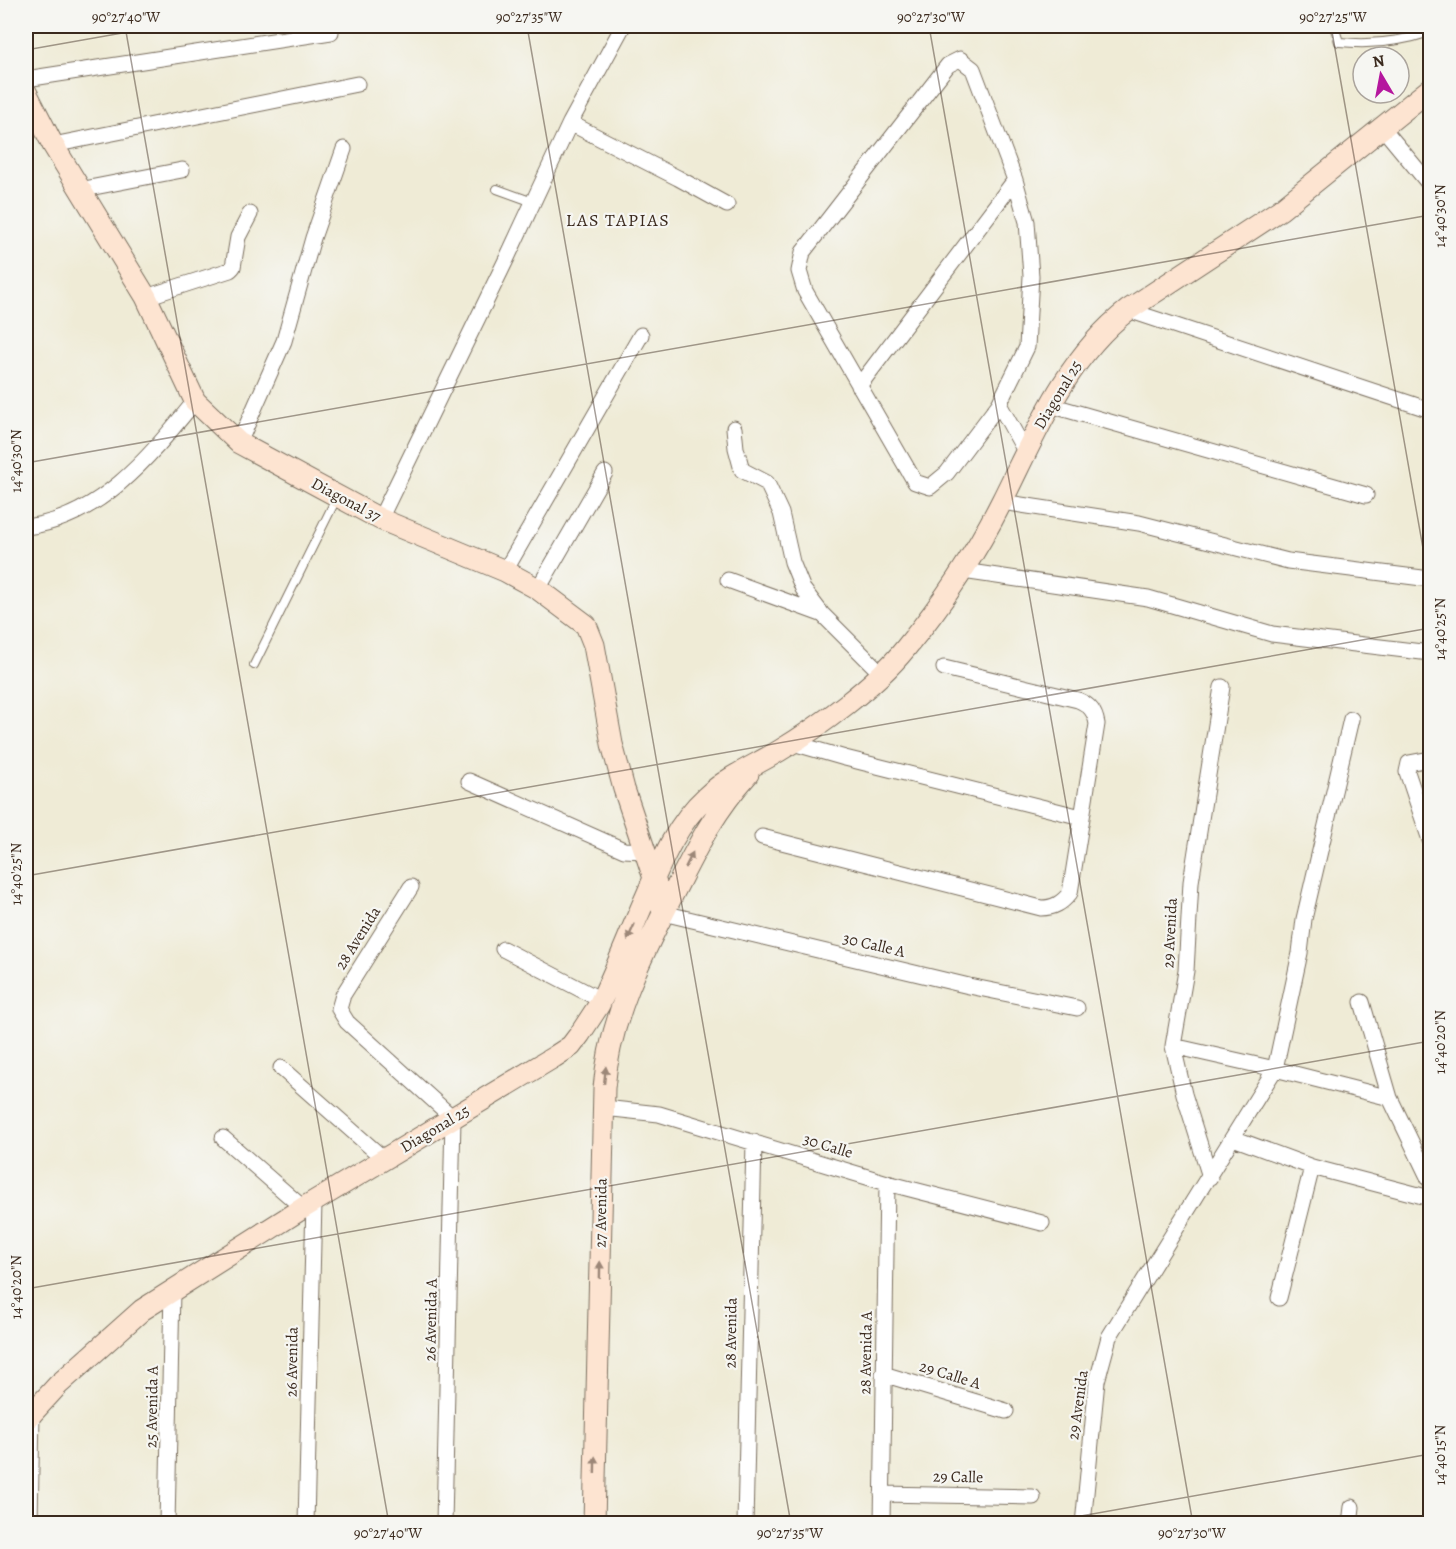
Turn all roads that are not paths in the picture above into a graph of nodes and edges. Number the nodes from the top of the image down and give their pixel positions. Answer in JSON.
{"nodes":[{"id":1,"x":623,"y":26,"type":"edge"},
{"id":2,"x":1334,"y":26,"type":"edge"},
{"id":3,"x":331,"y":32,"type":"dead end"},
{"id":4,"x":1431,"y":32,"type":"edge"},
{"id":5,"x":26,"y":79,"type":"edge"},
{"id":6,"x":357,"y":84,"type":"dead end"},
{"id":7,"x":1431,"y":89,"type":"edge"},
{"id":8,"x":26,"y":92,"type":"edge"},
{"id":9,"x":570,"y":123,"type":"junction"},
{"id":10,"x":1382,"y":127,"type":"junction"},
{"id":11,"x":53,"y":145,"type":"junction"},
{"id":12,"x":344,"y":149,"type":"dead end"},
{"id":13,"x":182,"y":170,"type":"dead end"},
{"id":14,"x":1015,"y":180,"type":"junction"},
{"id":15,"x":1431,"y":185,"type":"edge"},
{"id":16,"x":497,"y":189,"type":"dead end"},
{"id":17,"x":79,"y":190,"type":"junction"},
{"id":18,"x":533,"y":202,"type":"junction"},
{"id":19,"x":727,"y":205,"type":"dead end"},
{"id":20,"x":250,"y":214,"type":"dead end"},
{"id":21,"x":146,"y":297,"type":"junction"},
{"id":22,"x":1128,"y":310,"type":"junction"},
{"id":23,"x":641,"y":335,"type":"dead end"},
{"id":24,"x":859,"y":386,"type":"junction"},
{"id":25,"x":195,"y":401,"type":"junction"},
{"id":26,"x":999,"y":404,"type":"junction"},
{"id":27,"x":1050,"y":405,"type":"junction"},
{"id":28,"x":1431,"y":410,"type":"edge"},
{"id":29,"x":734,"y":428,"type":"dead end"},
{"id":30,"x":239,"y":443,"type":"junction"},
{"id":31,"x":1025,"y":451,"type":"junction"},
{"id":32,"x":604,"y":473,"type":"dead end"},
{"id":33,"x":1366,"y":495,"type":"dead end"},
{"id":34,"x":338,"y":496,"type":"junction"},
{"id":35,"x":1002,"y":502,"type":"junction"},
{"id":36,"x":380,"y":519,"type":"junction"},
{"id":37,"x":26,"y":527,"type":"edge"},
{"id":38,"x":505,"y":571,"type":"junction"},
{"id":39,"x":963,"y":571,"type":"junction"},
{"id":40,"x":1431,"y":579,"type":"edge"},
{"id":41,"x":728,"y":580,"type":"dead end"},
{"id":42,"x":538,"y":589,"type":"junction"},
{"id":43,"x":822,"y":614,"type":"junction"},
{"id":44,"x":1431,"y":653,"type":"edge"},
{"id":45,"x":254,"y":665,"type":"dead end"},
{"id":46,"x":944,"y":668,"type":"dead end"},
{"id":47,"x":882,"y":674,"type":"junction"},
{"id":48,"x":1222,"y":687,"type":"dead end"},
{"id":49,"x":1351,"y":719,"type":"dead end"},
{"id":50,"x":793,"y":743,"type":"junction"},
{"id":51,"x":1431,"y":759,"type":"edge"},
{"id":52,"x":757,"y":765,"type":"junction"},
{"id":53,"x":469,"y":782,"type":"dead end"},
{"id":54,"x":1081,"y":817,"type":"junction"},
{"id":55,"x":762,"y":837,"type":"dead end"},
{"id":56,"x":1431,"y":840,"type":"edge"},
{"id":57,"x":644,"y":851,"type":"junction"},
{"id":58,"x":654,"y":878,"type":"junction"},
{"id":59,"x":411,"y":887,"type":"dead end"},
{"id":60,"x":663,"y":913,"type":"junction"},
{"id":61,"x":503,"y":949,"type":"dead end"},
{"id":62,"x":601,"y":1000,"type":"junction"},
{"id":63,"x":1362,"y":1002,"type":"dead end"},
{"id":64,"x":1077,"y":1008,"type":"dead end"},
{"id":65,"x":580,"y":1034,"type":"junction"},
{"id":66,"x":1173,"y":1046,"type":"junction"},
{"id":67,"x":609,"y":1048,"type":"junction"},
{"id":68,"x":281,"y":1068,"type":"dead end"},
{"id":69,"x":1275,"y":1069,"type":"junction"},
{"id":70,"x":1390,"y":1098,"type":"junction"},
{"id":71,"x":604,"y":1108,"type":"junction"},
{"id":72,"x":453,"y":1118,"type":"junction"},
{"id":73,"x":223,"y":1138,"type":"dead end"},
{"id":74,"x":1233,"y":1138,"type":"junction"},
{"id":75,"x":754,"y":1142,"type":"junction"},
{"id":76,"x":384,"y":1160,"type":"junction"},
{"id":77,"x":1312,"y":1167,"type":"junction"},
{"id":78,"x":1209,"y":1178,"type":"junction"},
{"id":79,"x":1431,"y":1181,"type":"edge"},
{"id":80,"x":888,"y":1183,"type":"junction"},
{"id":81,"x":1431,"y":1198,"type":"edge"},
{"id":82,"x":308,"y":1205,"type":"junction"},
{"id":83,"x":1042,"y":1223,"type":"dead end"},
{"id":84,"x":172,"y":1290,"type":"junction"},
{"id":85,"x":1279,"y":1298,"type":"dead end"},
{"id":86,"x":883,"y":1374,"type":"junction"},
{"id":87,"x":1006,"y":1411,"type":"dead end"},
{"id":88,"x":29,"y":1416,"type":"edge"},
{"id":89,"x":882,"y":1494,"type":"junction"},
{"id":90,"x":1033,"y":1497,"type":"dead end"},
{"id":91,"x":1352,"y":1507,"type":"dead end"},
{"id":92,"x":30,"y":1524,"type":"edge"},
{"id":93,"x":167,"y":1524,"type":"edge"},
{"id":94,"x":306,"y":1524,"type":"edge"},
{"id":95,"x":444,"y":1524,"type":"edge"},
{"id":96,"x":594,"y":1524,"type":"edge"},
{"id":97,"x":745,"y":1524,"type":"edge"},
{"id":98,"x":882,"y":1524,"type":"edge"},
{"id":99,"x":1083,"y":1524,"type":"edge"},
{"id":100,"x":1350,"y":1524,"type":"edge"}],
"edges":[{"from":1,"to":9,"type":"street"},
{"from":2,"to":4,"type":"lane"},
{"from":3,"to":5,"type":"street"},
{"from":6,"to":11,"type":"street"},
{"from":7,"to":10,"type":"main road","name":"Diagonal 25"},
{"from":8,"to":11,"type":"main road","name":"Diagonal 37"},
{"from":9,"to":18,"type":"street"},
{"from":9,"to":19,"type":"street"},
{"from":10,"to":15,"type":"street"},
{"from":10,"to":22,"type":"main road","name":"Diagonal 25"},
{"from":11,"to":17,"type":"main road","name":"Diagonal 37"},
{"from":12,"to":30,"type":"street"},
{"from":13,"to":17,"type":"street"},
{"from":14,"to":24,"type":"street"},
{"from":14,"to":24,"type":"street"},
{"from":14,"to":26,"type":"street"},
{"from":16,"to":18,"type":"lane"},
{"from":17,"to":21,"type":"main road","name":"Diagonal 37"},
{"from":18,"to":36,"type":"street"},
{"from":20,"to":21,"type":"street"},
{"from":21,"to":25,"type":"main road","name":"Diagonal 37"},
{"from":22,"to":27,"type":"main road","name":"Diagonal 25"},
{"from":22,"to":28,"type":"street"},
{"from":23,"to":38,"type":"street"},
{"from":24,"to":26,"type":"street"},
{"from":25,"to":30,"type":"main road","name":"Diagonal 37"},
{"from":25,"to":37,"type":"street"},
{"from":26,"to":31,"type":"street"},
{"from":27,"to":31,"type":"main road","name":"Diagonal 25"},
{"from":27,"to":33,"type":"street"},
{"from":29,"to":43,"type":"street"},
{"from":30,"to":34,"type":"main road","name":"Diagonal 37"},
{"from":31,"to":35,"type":"main road","name":"Diagonal 25"},
{"from":32,"to":42,"type":"street"},
{"from":34,"to":36,"type":"main road","name":"Diagonal 37"},
{"from":34,"to":45,"type":"lane"},
{"from":35,"to":39,"type":"main road","name":"Diagonal 25"},
{"from":35,"to":40,"type":"street"},
{"from":36,"to":38,"type":"main road","name":"Diagonal 37"},
{"from":38,"to":42,"type":"main road","name":"Diagonal 37"},
{"from":39,"to":44,"type":"street"},
{"from":39,"to":47,"type":"main road","name":"Diagonal 25"},
{"from":41,"to":43,"type":"street"},
{"from":42,"to":57,"type":"main road","name":"Diagonal 37"},
{"from":43,"to":47,"type":"street"},
{"from":46,"to":54,"type":"street"},
{"from":47,"to":50,"type":"main road","name":"Diagonal 25"},
{"from":48,"to":66,"type":"street","name":"29 Avenida"},
{"from":49,"to":69,"type":"street","name":"29 Avenida"},
{"from":50,"to":52,"type":"main road","name":"Diagonal 25"},
{"from":50,"to":54,"type":"street"},
{"from":51,"to":56,"type":"street"},
{"from":52,"to":58,"type":"main road","name":"Diagonal 25"},
{"from":60,"to":52,"type":"main road","name":"Diagonal 25","one_way":true},
{"from":53,"to":57,"type":"street"},
{"from":54,"to":55,"type":"street"},
{"from":57,"to":58,"type":"main road","name":"Diagonal 37"},
{"from":58,"to":60,"type":"main road","name":"Diagonal 37"},
{"from":58,"to":62,"type":"main road","name":"Diagonal 25","one_way":true},
{"from":59,"to":72,"type":"street","name":"28 Avenida"},
{"from":60,"to":64,"type":"street","name":"30 Calle A"},
{"from":60,"to":67,"type":"main road","name":"27 Avenida"},
{"from":61,"to":62,"type":"street"},
{"from":62,"to":65,"type":"main road","name":"Diagonal 25"},
{"from":63,"to":70,"type":"street"},
{"from":65,"to":67,"type":"main road"},
{"from":65,"to":72,"type":"main road","name":"Diagonal 25"},
{"from":66,"to":69,"type":"street"},
{"from":66,"to":78,"type":"street","name":"29 Avenida"},
{"from":71,"to":67,"type":"main road","name":"27 Avenida","one_way":true},
{"from":68,"to":76,"type":"street"},
{"from":69,"to":70,"type":"street"},
{"from":69,"to":74,"type":"street","name":"29 Avenida"},
{"from":70,"to":79,"type":"street"},
{"from":71,"to":75,"type":"street","name":"30 Calle"},
{"from":96,"to":71,"type":"main road","name":"27 Avenida","one_way":true},
{"from":72,"to":76,"type":"main road","name":"Diagonal 25"},
{"from":72,"to":95,"type":"street","name":"26 Avenida A"},
{"from":73,"to":82,"type":"street"},
{"from":74,"to":77,"type":"street"},
{"from":74,"to":78,"type":"street","name":"29 Avenida"},
{"from":75,"to":80,"type":"street","name":"30 Calle"},
{"from":75,"to":97,"type":"street","name":"28 Avenida"},
{"from":76,"to":82,"type":"main road","name":"Diagonal 25"},
{"from":77,"to":81,"type":"street"},
{"from":77,"to":85,"type":"street"},
{"from":78,"to":99,"type":"street","name":"29 Avenida"},
{"from":80,"to":83,"type":"street","name":"30 Calle"},
{"from":80,"to":86,"type":"street","name":"28 Avenida A"},
{"from":82,"to":84,"type":"main road","name":"Diagonal 25"},
{"from":82,"to":94,"type":"street","name":"26 Avenida"},
{"from":84,"to":88,"type":"main road","name":"Diagonal 25"},
{"from":84,"to":93,"type":"street","name":"25 Avenida A"},
{"from":86,"to":87,"type":"street","name":"29 Calle A"},
{"from":86,"to":89,"type":"street","name":"28 Avenida A"},
{"from":88,"to":92,"type":"street"},
{"from":89,"to":90,"type":"street","name":"29 Calle"},
{"from":89,"to":98,"type":"street","name":"28 Avenida A"},
{"from":91,"to":100,"type":"street"}]}
